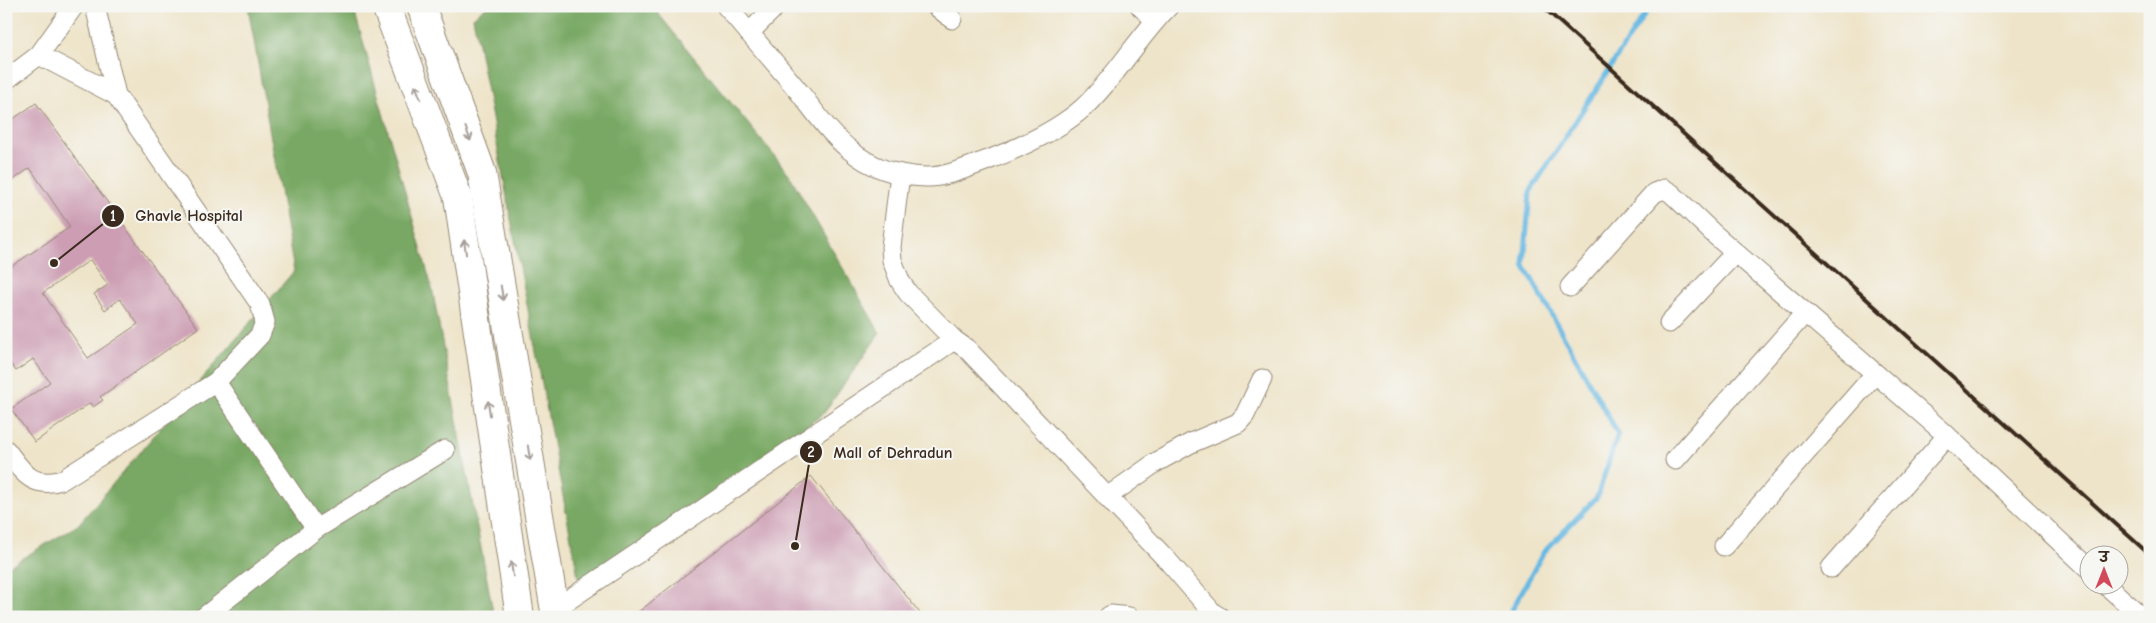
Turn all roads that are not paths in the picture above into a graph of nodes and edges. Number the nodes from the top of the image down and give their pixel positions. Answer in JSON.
{"nodes":[{"id":1,"x":74,"y":6,"type":"edge"},
{"id":2,"x":95,"y":6,"type":"edge"},
{"id":3,"x":386,"y":6,"type":"edge"},
{"id":4,"x":421,"y":6,"type":"edge"},
{"id":5,"x":726,"y":6,"type":"edge"},
{"id":6,"x":776,"y":6,"type":"edge"},
{"id":7,"x":936,"y":6,"type":"edge"},
{"id":8,"x":1140,"y":6,"type":"edge"},
{"id":9,"x":1169,"y":6,"type":"edge"},
{"id":10,"x":952,"y":19,"type":"dead end"},
{"id":11,"x":1155,"y":20,"type":"junction"},
{"id":12,"x":749,"y":33,"type":"junction"},
{"id":13,"x":39,"y":54,"type":"junction"},
{"id":14,"x":6,"y":80,"type":"edge"},
{"id":15,"x":116,"y":95,"type":"junction"},
{"id":16,"x":900,"y":174,"type":"junction"},
{"id":17,"x":1735,"y":252,"type":"junction"},
{"id":18,"x":1570,"y":287,"type":"dead end"},
{"id":19,"x":1805,"y":313,"type":"junction"},
{"id":20,"x":1669,"y":323,"type":"dead end"},
{"id":21,"x":954,"y":340,"type":"junction"},
{"id":22,"x":1875,"y":374,"type":"junction"},
{"id":23,"x":1262,"y":379,"type":"dead end"},
{"id":24,"x":216,"y":382,"type":"junction"},
{"id":25,"x":1947,"y":436,"type":"junction"},
{"id":26,"x":6,"y":450,"type":"edge"},
{"id":27,"x":445,"y":450,"type":"dead end"},
{"id":28,"x":1674,"y":460,"type":"dead end"},
{"id":29,"x":1107,"y":497,"type":"junction"},
{"id":30,"x":316,"y":529,"type":"junction"},
{"id":31,"x":1724,"y":546,"type":"dead end"},
{"id":32,"x":2078,"y":559,"type":"edge"},
{"id":33,"x":1831,"y":568,"type":"dead end"},
{"id":34,"x":2118,"y":596,"type":"edge"},
{"id":35,"x":556,"y":613,"type":"edge"},
{"id":36,"x":204,"y":617,"type":"edge"},
{"id":37,"x":520,"y":617,"type":"edge"},
{"id":38,"x":1108,"y":617,"type":"edge"},
{"id":39,"x":1129,"y":617,"type":"edge"},
{"id":40,"x":1220,"y":617,"type":"edge"},
{"id":41,"x":2142,"y":617,"type":"edge"}],
"edges":[{"from":1,"to":13,"type":"street"},
{"from":2,"to":15,"type":"street"},
{"from":37,"to":3,"type":"highway","one_way":true},
{"from":4,"to":35,"type":"highway","one_way":true},
{"from":5,"to":12,"type":"street"},
{"from":6,"to":12,"type":"street"},
{"from":7,"to":10,"type":"street"},
{"from":8,"to":11,"type":"street"},
{"from":9,"to":11,"type":"street"},
{"from":11,"to":16,"type":"street"},
{"from":12,"to":16,"type":"street"},
{"from":13,"to":14,"type":"street"},
{"from":13,"to":15,"type":"street"},
{"from":15,"to":24,"type":"street"},
{"from":16,"to":21,"type":"street"},
{"from":17,"to":18,"type":"street"},
{"from":17,"to":19,"type":"street"},
{"from":17,"to":20,"type":"street"},
{"from":19,"to":22,"type":"street"},
{"from":19,"to":28,"type":"street"},
{"from":21,"to":29,"type":"street"},
{"from":21,"to":35,"type":"street"},
{"from":22,"to":25,"type":"street"},
{"from":22,"to":31,"type":"street"},
{"from":23,"to":29,"type":"street"},
{"from":24,"to":26,"type":"street"},
{"from":24,"to":30,"type":"street"},
{"from":25,"to":32,"type":"street"},
{"from":25,"to":33,"type":"street"},
{"from":27,"to":30,"type":"street"},
{"from":29,"to":40,"type":"street"},
{"from":30,"to":36,"type":"street"},
{"from":34,"to":41,"type":"street"},
{"from":38,"to":39,"type":"street"}]}
